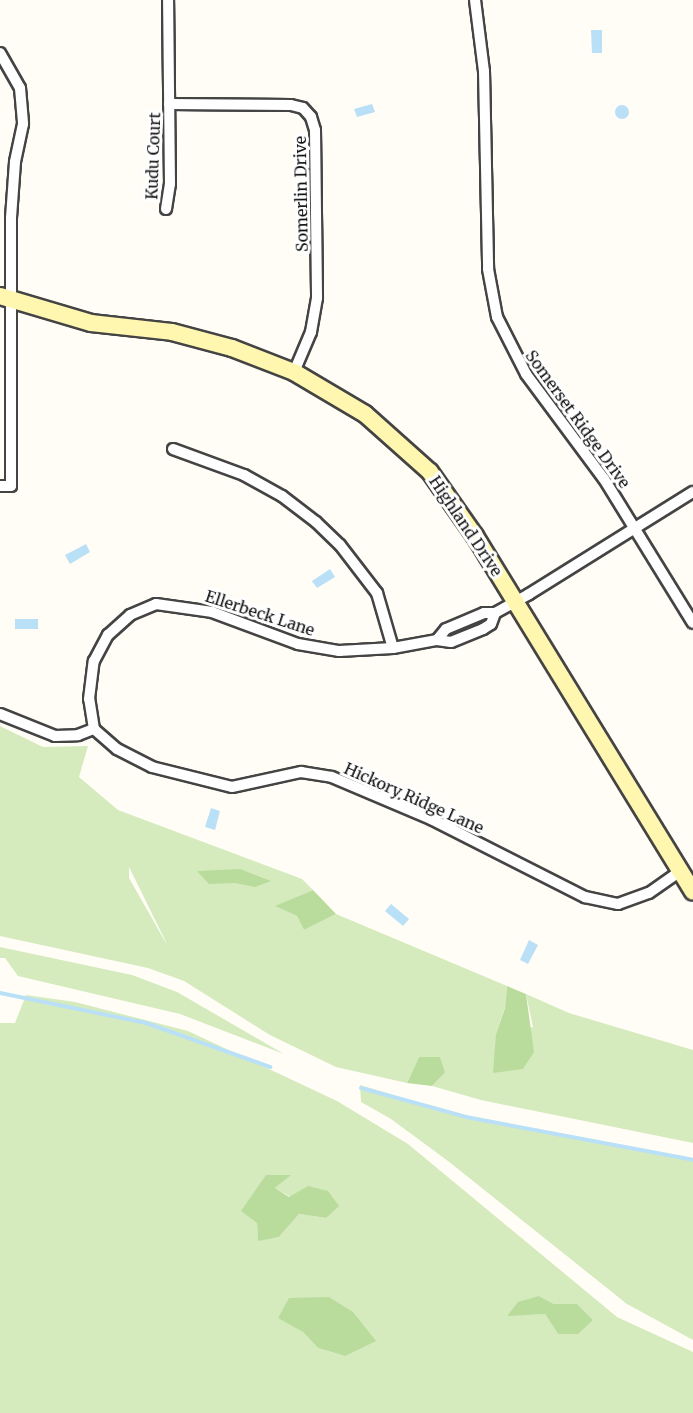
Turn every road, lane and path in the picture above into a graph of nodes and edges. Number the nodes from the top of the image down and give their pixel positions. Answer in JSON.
{"nodes":[{"id":1,"x":168,"y":0,"type":"edge"},
{"id":2,"x":475,"y":0,"type":"edge"},
{"id":3,"x":0,"y":53,"type":"edge"},
{"id":4,"x":169,"y":104,"type":"junction"},
{"id":5,"x":166,"y":209,"type":"dead end"},
{"id":6,"x":5,"y":298,"type":"edge"},
{"id":7,"x":294,"y":372,"type":"junction"},
{"id":8,"x":173,"y":449,"type":"dead end"},
{"id":9,"x":5,"y":486,"type":"edge"},
{"id":10,"x":693,"y":492,"type":"edge"},
{"id":11,"x":636,"y":530,"type":"junction"},
{"id":12,"x":515,"y":602,"type":"junction"},
{"id":13,"x":693,"y":623,"type":"edge"},
{"id":14,"x":393,"y":648,"type":"junction"},
{"id":15,"x":0,"y":714,"type":"edge"},
{"id":16,"x":94,"y":729,"type":"junction"},
{"id":17,"x":681,"y":871,"type":"junction"},
{"id":18,"x":693,"y":892,"type":"edge"}],
"edges":[{"from":1,"to":4,"type":"street"},
{"from":2,"to":11,"type":"street","name":"Somerset Ridge Drive"},
{"from":3,"to":6,"type":"street"},
{"from":4,"to":5,"type":"street","name":"Kudu Court"},
{"from":4,"to":7,"type":"street","name":"Somerlin Drive"},
{"from":6,"to":7,"type":"street","name":"Highland Drive"},
{"from":6,"to":9,"type":"street"},
{"from":7,"to":12,"type":"street","name":"Highland Drive"},
{"from":8,"to":14,"type":"street"},
{"from":10,"to":11,"type":"street","name":"Ellerbeck Lane"},
{"from":11,"to":12,"type":"street","name":"Ellerbeck Lane"},
{"from":11,"to":13,"type":"street","name":"Somerset Ridge Drive"},
{"from":12,"to":14,"type":"street","name":"Ellerbeck Lane"},
{"from":12,"to":17,"type":"street","name":"Highland Drive"},
{"from":14,"to":16,"type":"street","name":"Ellerbeck Lane"},
{"from":15,"to":16,"type":"street"},
{"from":16,"to":17,"type":"street","name":"Hickory Ridge Lane"},
{"from":17,"to":18,"type":"street","name":"Highland Drive"}]}
